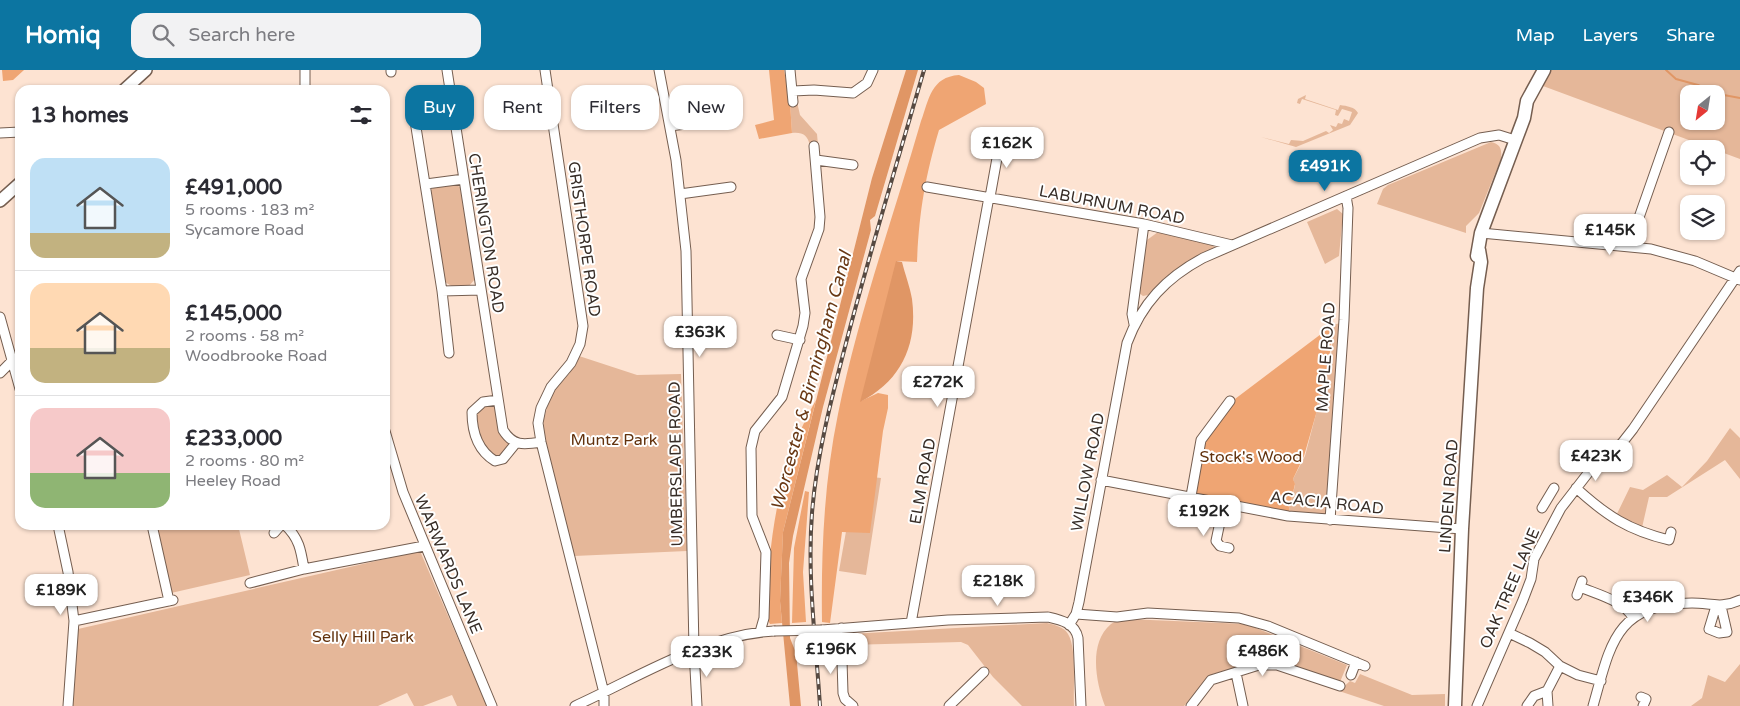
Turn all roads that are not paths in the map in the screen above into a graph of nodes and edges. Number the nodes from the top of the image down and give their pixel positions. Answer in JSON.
{"nodes":[{"id":1,"x":305,"y":70,"type":"edge"},
{"id":2,"x":447,"y":70,"type":"edge"},
{"id":3,"x":545,"y":70,"type":"edge"},
{"id":4,"x":659,"y":70,"type":"edge"},
{"id":5,"x":790,"y":70,"type":"edge"},
{"id":6,"x":874,"y":70,"type":"edge"},
{"id":7,"x":1544,"y":70,"type":"edge"},
{"id":8,"x":139,"y":72,"type":"edge"},
{"id":9,"x":128,"y":85,"type":"edge"},
{"id":10,"x":305,"y":85,"type":"edge"},
{"id":11,"x":793,"y":91,"type":"junction"},
{"id":12,"x":793,"y":102,"type":"dead end"},
{"id":13,"x":669,"y":121,"type":"edge"},
{"id":14,"x":416,"y":130,"type":"edge"},
{"id":15,"x":671,"y":130,"type":"edge"},
{"id":16,"x":15,"y":132,"type":"edge"},
{"id":17,"x":1669,"y":132,"type":"dead end"},
{"id":18,"x":0,"y":133,"type":"edge"},
{"id":19,"x":1001,"y":136,"type":"dead end"},
{"id":20,"x":1515,"y":140,"type":"junction"},
{"id":21,"x":814,"y":146,"type":"dead end"},
{"id":22,"x":816,"y":160,"type":"junction"},
{"id":23,"x":849,"y":161,"type":"dead end"},
{"id":24,"x":464,"y":179,"type":"junction"},
{"id":25,"x":426,"y":184,"type":"junction"},
{"id":26,"x":731,"y":187,"type":"dead end"},
{"id":27,"x":927,"y":187,"type":"dead end"},
{"id":28,"x":15,"y":188,"type":"edge"},
{"id":29,"x":680,"y":194,"type":"junction"},
{"id":30,"x":1346,"y":196,"type":"junction"},
{"id":31,"x":989,"y":197,"type":"junction"},
{"id":32,"x":0,"y":201,"type":"edge"},
{"id":33,"x":1144,"y":224,"type":"junction"},
{"id":34,"x":1481,"y":233,"type":"junction"},
{"id":35,"x":1232,"y":245,"type":"junction"},
{"id":36,"x":1629,"y":246,"type":"junction"},
{"id":37,"x":1739,"y":276,"type":"edge"},
{"id":38,"x":480,"y":290,"type":"junction"},
{"id":39,"x":442,"y":292,"type":"junction"},
{"id":40,"x":0,"y":317,"type":"edge"},
{"id":41,"x":1134,"y":324,"type":"junction"},
{"id":42,"x":775,"y":336,"type":"dead end"},
{"id":43,"x":800,"y":340,"type":"junction"},
{"id":44,"x":449,"y":353,"type":"dead end"},
{"id":45,"x":12,"y":361,"type":"junction"},
{"id":46,"x":15,"y":372,"type":"edge"},
{"id":47,"x":0,"y":373,"type":"edge"},
{"id":48,"x":498,"y":400,"type":"junction"},
{"id":49,"x":1230,"y":401,"type":"dead end"},
{"id":50,"x":541,"y":442,"type":"junction"},
{"id":51,"x":516,"y":443,"type":"junction"},
{"id":52,"x":390,"y":448,"type":"edge"},
{"id":53,"x":1100,"y":480,"type":"junction"},
{"id":54,"x":1554,"y":488,"type":"dead end"},
{"id":55,"x":1576,"y":488,"type":"junction"},
{"id":56,"x":1192,"y":496,"type":"junction"},
{"id":57,"x":1548,"y":498,"type":"junction"},
{"id":58,"x":1224,"y":503,"type":"junction"},
{"id":59,"x":1542,"y":508,"type":"dead end"},
{"id":60,"x":1561,"y":508,"type":"junction"},
{"id":61,"x":1330,"y":520,"type":"junction"},
{"id":62,"x":1462,"y":528,"type":"junction"},
{"id":63,"x":59,"y":530,"type":"edge"},
{"id":64,"x":153,"y":530,"type":"edge"},
{"id":65,"x":277,"y":530,"type":"edge"},
{"id":66,"x":290,"y":530,"type":"edge"},
{"id":67,"x":274,"y":533,"type":"dead end"},
{"id":68,"x":1669,"y":539,"type":"dead end"},
{"id":69,"x":424,"y":546,"type":"junction"},
{"id":70,"x":1230,"y":548,"type":"dead end"},
{"id":71,"x":304,"y":569,"type":"junction"},
{"id":72,"x":250,"y":583,"type":"dead end"},
{"id":73,"x":1580,"y":587,"type":"dead end"},
{"id":74,"x":1740,"y":600,"type":"edge"},
{"id":75,"x":1076,"y":614,"type":"junction"},
{"id":76,"x":1633,"y":618,"type":"junction"},
{"id":77,"x":74,"y":621,"type":"junction"},
{"id":78,"x":911,"y":623,"type":"junction"},
{"id":79,"x":1069,"y":624,"type":"junction"},
{"id":80,"x":841,"y":628,"type":"junction"},
{"id":81,"x":760,"y":632,"type":"junction"},
{"id":82,"x":1509,"y":633,"type":"junction"},
{"id":83,"x":694,"y":650,"type":"junction"},
{"id":84,"x":1356,"y":662,"type":"junction"},
{"id":85,"x":1365,"y":666,"type":"dead end"},
{"id":86,"x":1560,"y":666,"type":"junction"},
{"id":87,"x":984,"y":672,"type":"dead end"},
{"id":88,"x":1236,"y":673,"type":"junction"},
{"id":89,"x":1351,"y":675,"type":"dead end"},
{"id":90,"x":1601,"y":681,"type":"junction"},
{"id":91,"x":1340,"y":686,"type":"dead end"},
{"id":92,"x":1546,"y":691,"type":"junction"},
{"id":93,"x":604,"y":693,"type":"junction"},
{"id":94,"x":68,"y":706,"type":"edge"},
{"id":95,"x":492,"y":706,"type":"edge"},
{"id":96,"x":575,"y":706,"type":"edge"},
{"id":97,"x":604,"y":706,"type":"edge"},
{"id":98,"x":697,"y":706,"type":"edge"},
{"id":99,"x":853,"y":706,"type":"edge"},
{"id":100,"x":949,"y":706,"type":"edge"},
{"id":101,"x":1081,"y":706,"type":"edge"},
{"id":102,"x":1191,"y":706,"type":"edge"},
{"id":103,"x":1243,"y":706,"type":"edge"},
{"id":104,"x":1454,"y":706,"type":"edge"},
{"id":105,"x":1477,"y":706,"type":"edge"},
{"id":106,"x":1527,"y":706,"type":"edge"},
{"id":107,"x":1548,"y":706,"type":"edge"},
{"id":108,"x":1593,"y":706,"type":"edge"}],
"edges":[{"from":1,"to":10,"type":"street"},
{"from":2,"to":24,"type":"street","name":"CHERINGTON ROAD"},
{"from":3,"to":50,"type":"street","name":"GRISTHORPE ROAD"},
{"from":4,"to":13,"type":"street","name":"UMBERSLADE ROAD"},
{"from":5,"to":11,"type":"street"},
{"from":6,"to":11,"type":"street"},
{"from":7,"to":20,"type":"highway","name":"LINDEN ROAD"},
{"from":8,"to":9,"type":"main road"},
{"from":11,"to":12,"type":"street"},
{"from":14,"to":25,"type":"street"},
{"from":15,"to":29,"type":"street","name":"UMBERSLADE ROAD"},
{"from":16,"to":18,"type":"street"},
{"from":17,"to":36,"type":"street"},
{"from":19,"to":31,"type":"street","name":"ELM ROAD"},
{"from":20,"to":30,"type":"street","name":"WILLOW ROAD"},
{"from":20,"to":34,"type":"highway","name":"LINDEN ROAD"},
{"from":21,"to":22,"type":"street"},
{"from":22,"to":23,"type":"street"},
{"from":22,"to":43,"type":"street"},
{"from":24,"to":25,"type":"street"},
{"from":24,"to":38,"type":"street","name":"CHERINGTON ROAD"},
{"from":25,"to":39,"type":"street"},
{"from":26,"to":29,"type":"street"},
{"from":27,"to":31,"type":"street","name":"LABURNUM ROAD"},
{"from":28,"to":32,"type":"main road"},
{"from":29,"to":83,"type":"street","name":"UMBERSLADE ROAD"},
{"from":30,"to":35,"type":"street","name":"WILLOW ROAD"},
{"from":30,"to":61,"type":"street","name":"MAPLE ROAD"},
{"from":31,"to":33,"type":"street","name":"LABURNUM ROAD"},
{"from":31,"to":78,"type":"street","name":"ELM ROAD"},
{"from":33,"to":35,"type":"street","name":"LABURNUM ROAD"},
{"from":33,"to":41,"type":"street","name":"WILLOW ROAD"},
{"from":34,"to":36,"type":"street"},
{"from":34,"to":62,"type":"highway","name":"LINDEN ROAD"},
{"from":35,"to":41,"type":"street","name":"WILLOW ROAD"},
{"from":36,"to":37,"type":"street"},
{"from":37,"to":55,"type":"street","name":"OAK TREE LANE"},
{"from":38,"to":39,"type":"street"},
{"from":38,"to":48,"type":"street","name":"CHERINGTON ROAD"},
{"from":39,"to":44,"type":"street"},
{"from":40,"to":45,"type":"street"},
{"from":41,"to":53,"type":"street","name":"WILLOW ROAD"},
{"from":42,"to":43,"type":"street"},
{"from":43,"to":81,"type":"street"},
{"from":45,"to":46,"type":"street"},
{"from":45,"to":47,"type":"street"},
{"from":48,"to":51,"type":"street","name":"CHERINGTON ROAD"},
{"from":48,"to":51,"type":"street"},
{"from":49,"to":56,"type":"street"},
{"from":50,"to":51,"type":"street"},
{"from":50,"to":93,"type":"street","name":"GRISTHORPE ROAD"},
{"from":52,"to":69,"type":"street","name":"WARWARDS LANE"},
{"from":53,"to":56,"type":"street","name":"ACACIA ROAD"},
{"from":53,"to":75,"type":"street","name":"WILLOW ROAD"},
{"from":54,"to":57,"type":"street"},
{"from":55,"to":60,"type":"street","name":"OAK TREE LANE"},
{"from":55,"to":68,"type":"street"},
{"from":56,"to":58,"type":"street","name":"ACACIA ROAD"},
{"from":57,"to":59,"type":"street"},
{"from":57,"to":60,"type":"street"},
{"from":58,"to":61,"type":"street","name":"ACACIA ROAD"},
{"from":58,"to":70,"type":"street"},
{"from":60,"to":82,"type":"street","name":"OAK TREE LANE"},
{"from":61,"to":62,"type":"street","name":"ACACIA ROAD"},
{"from":62,"to":104,"type":"highway","name":"LINDEN ROAD"},
{"from":63,"to":77,"type":"street"},
{"from":64,"to":77,"type":"street"},
{"from":65,"to":67,"type":"street"},
{"from":66,"to":71,"type":"street"},
{"from":69,"to":71,"type":"street"},
{"from":69,"to":95,"type":"street","name":"WARWARDS LANE"},
{"from":71,"to":72,"type":"street"},
{"from":73,"to":76,"type":"street"},
{"from":74,"to":76,"type":"street"},
{"from":75,"to":79,"type":"street","name":"WILLOW ROAD"},
{"from":75,"to":84,"type":"street"},
{"from":76,"to":90,"type":"street"},
{"from":77,"to":94,"type":"street"},
{"from":78,"to":79,"type":"street"},
{"from":78,"to":80,"type":"street"},
{"from":79,"to":101,"type":"street"},
{"from":80,"to":81,"type":"street","bridge":true},
{"from":80,"to":99,"type":"street"},
{"from":81,"to":83,"type":"street"},
{"from":82,"to":86,"type":"street"},
{"from":82,"to":105,"type":"street","name":"OAK TREE LANE"},
{"from":83,"to":93,"type":"street"},
{"from":83,"to":98,"type":"street","name":"UMBERSLADE ROAD"},
{"from":84,"to":85,"type":"street"},
{"from":84,"to":89,"type":"street"},
{"from":86,"to":90,"type":"street"},
{"from":86,"to":92,"type":"street"},
{"from":87,"to":100,"type":"street"},
{"from":88,"to":91,"type":"street"},
{"from":88,"to":102,"type":"street"},
{"from":88,"to":103,"type":"street"},
{"from":90,"to":108,"type":"street"},
{"from":92,"to":106,"type":"street"},
{"from":92,"to":107,"type":"street"},
{"from":93,"to":96,"type":"street"},
{"from":93,"to":97,"type":"street","name":"GRISTHORPE ROAD"}]}
